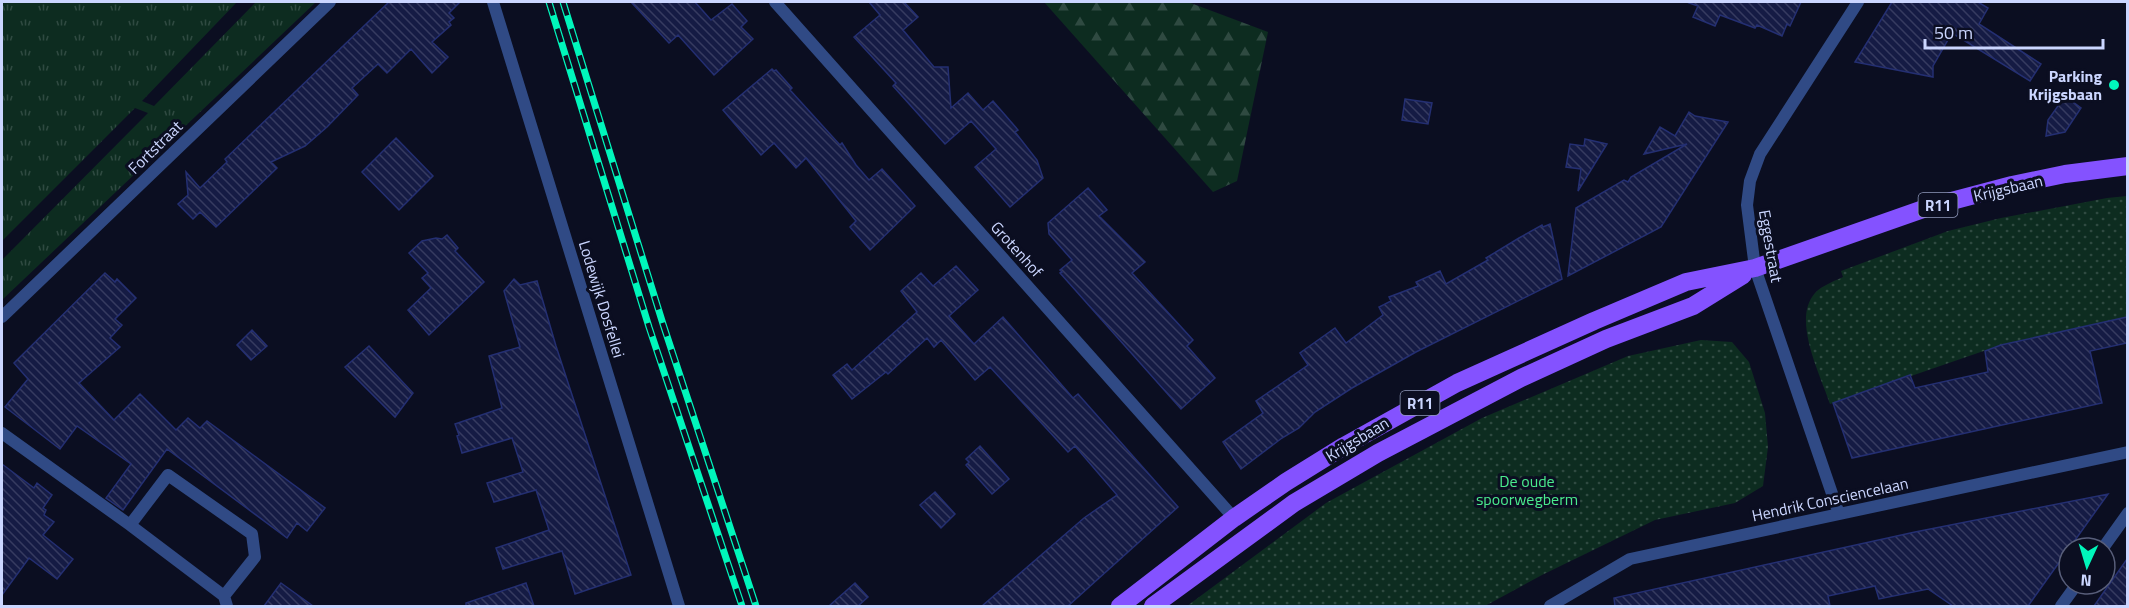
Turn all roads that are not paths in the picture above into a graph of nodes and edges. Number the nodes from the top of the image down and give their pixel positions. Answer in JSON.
{"nodes":[{"id":1,"x":330,"y":2,"type":"edge"},
{"id":2,"x":494,"y":2,"type":"edge"},
{"id":3,"x":775,"y":2,"type":"edge"},
{"id":4,"x":1858,"y":2,"type":"edge"},
{"id":5,"x":2127,"y":166,"type":"edge"},
{"id":6,"x":1755,"y":268,"type":"junction"},
{"id":7,"x":2,"y":317,"type":"edge"},
{"id":8,"x":2,"y":433,"type":"edge"},
{"id":9,"x":2127,"y":452,"type":"edge"},
{"id":10,"x":2127,"y":513,"type":"edge"},
{"id":11,"x":1839,"y":514,"type":"junction"},
{"id":12,"x":1234,"y":518,"type":"junction"},
{"id":13,"x":130,"y":525,"type":"junction"},
{"id":14,"x":2111,"y":536,"type":"edge"},
{"id":15,"x":226,"y":601,"type":"edge"},
{"id":16,"x":679,"y":606,"type":"edge"},
{"id":17,"x":1120,"y":606,"type":"edge"},
{"id":18,"x":1153,"y":606,"type":"edge"},
{"id":19,"x":1550,"y":606,"type":"edge"}],
"edges":[{"from":1,"to":7,"type":"street","name":"Fortstraat"},
{"from":2,"to":16,"type":"street","name":"Lodewijk Dosfellei"},
{"from":3,"to":12,"type":"street","name":"Grotenhof"},
{"from":4,"to":6,"type":"street","name":"Eggestraat"},
{"from":5,"to":6,"type":"main road","name":"Krijgsbaan","number":"R11"},
{"from":6,"to":11,"type":"street","name":"Eggestraat"},
{"from":6,"to":12,"type":"main road","name":"Krijgsbaan","number":"R11"},
{"from":6,"to":18,"type":"main road","name":"Krijgsbaan","number":"R11"},
{"from":8,"to":13,"type":"street"},
{"from":9,"to":11,"type":"street","name":"Hendrik Consciencelaan"},
{"from":10,"to":14,"type":"street"},
{"from":11,"to":19,"type":"street","name":"Hendrik Consciencelaan"},
{"from":12,"to":17,"type":"main road","name":"Krijgsbaan","number":"R11"},
{"from":13,"to":15,"type":"street"},
{"from":13,"to":15,"type":"street"}]}
